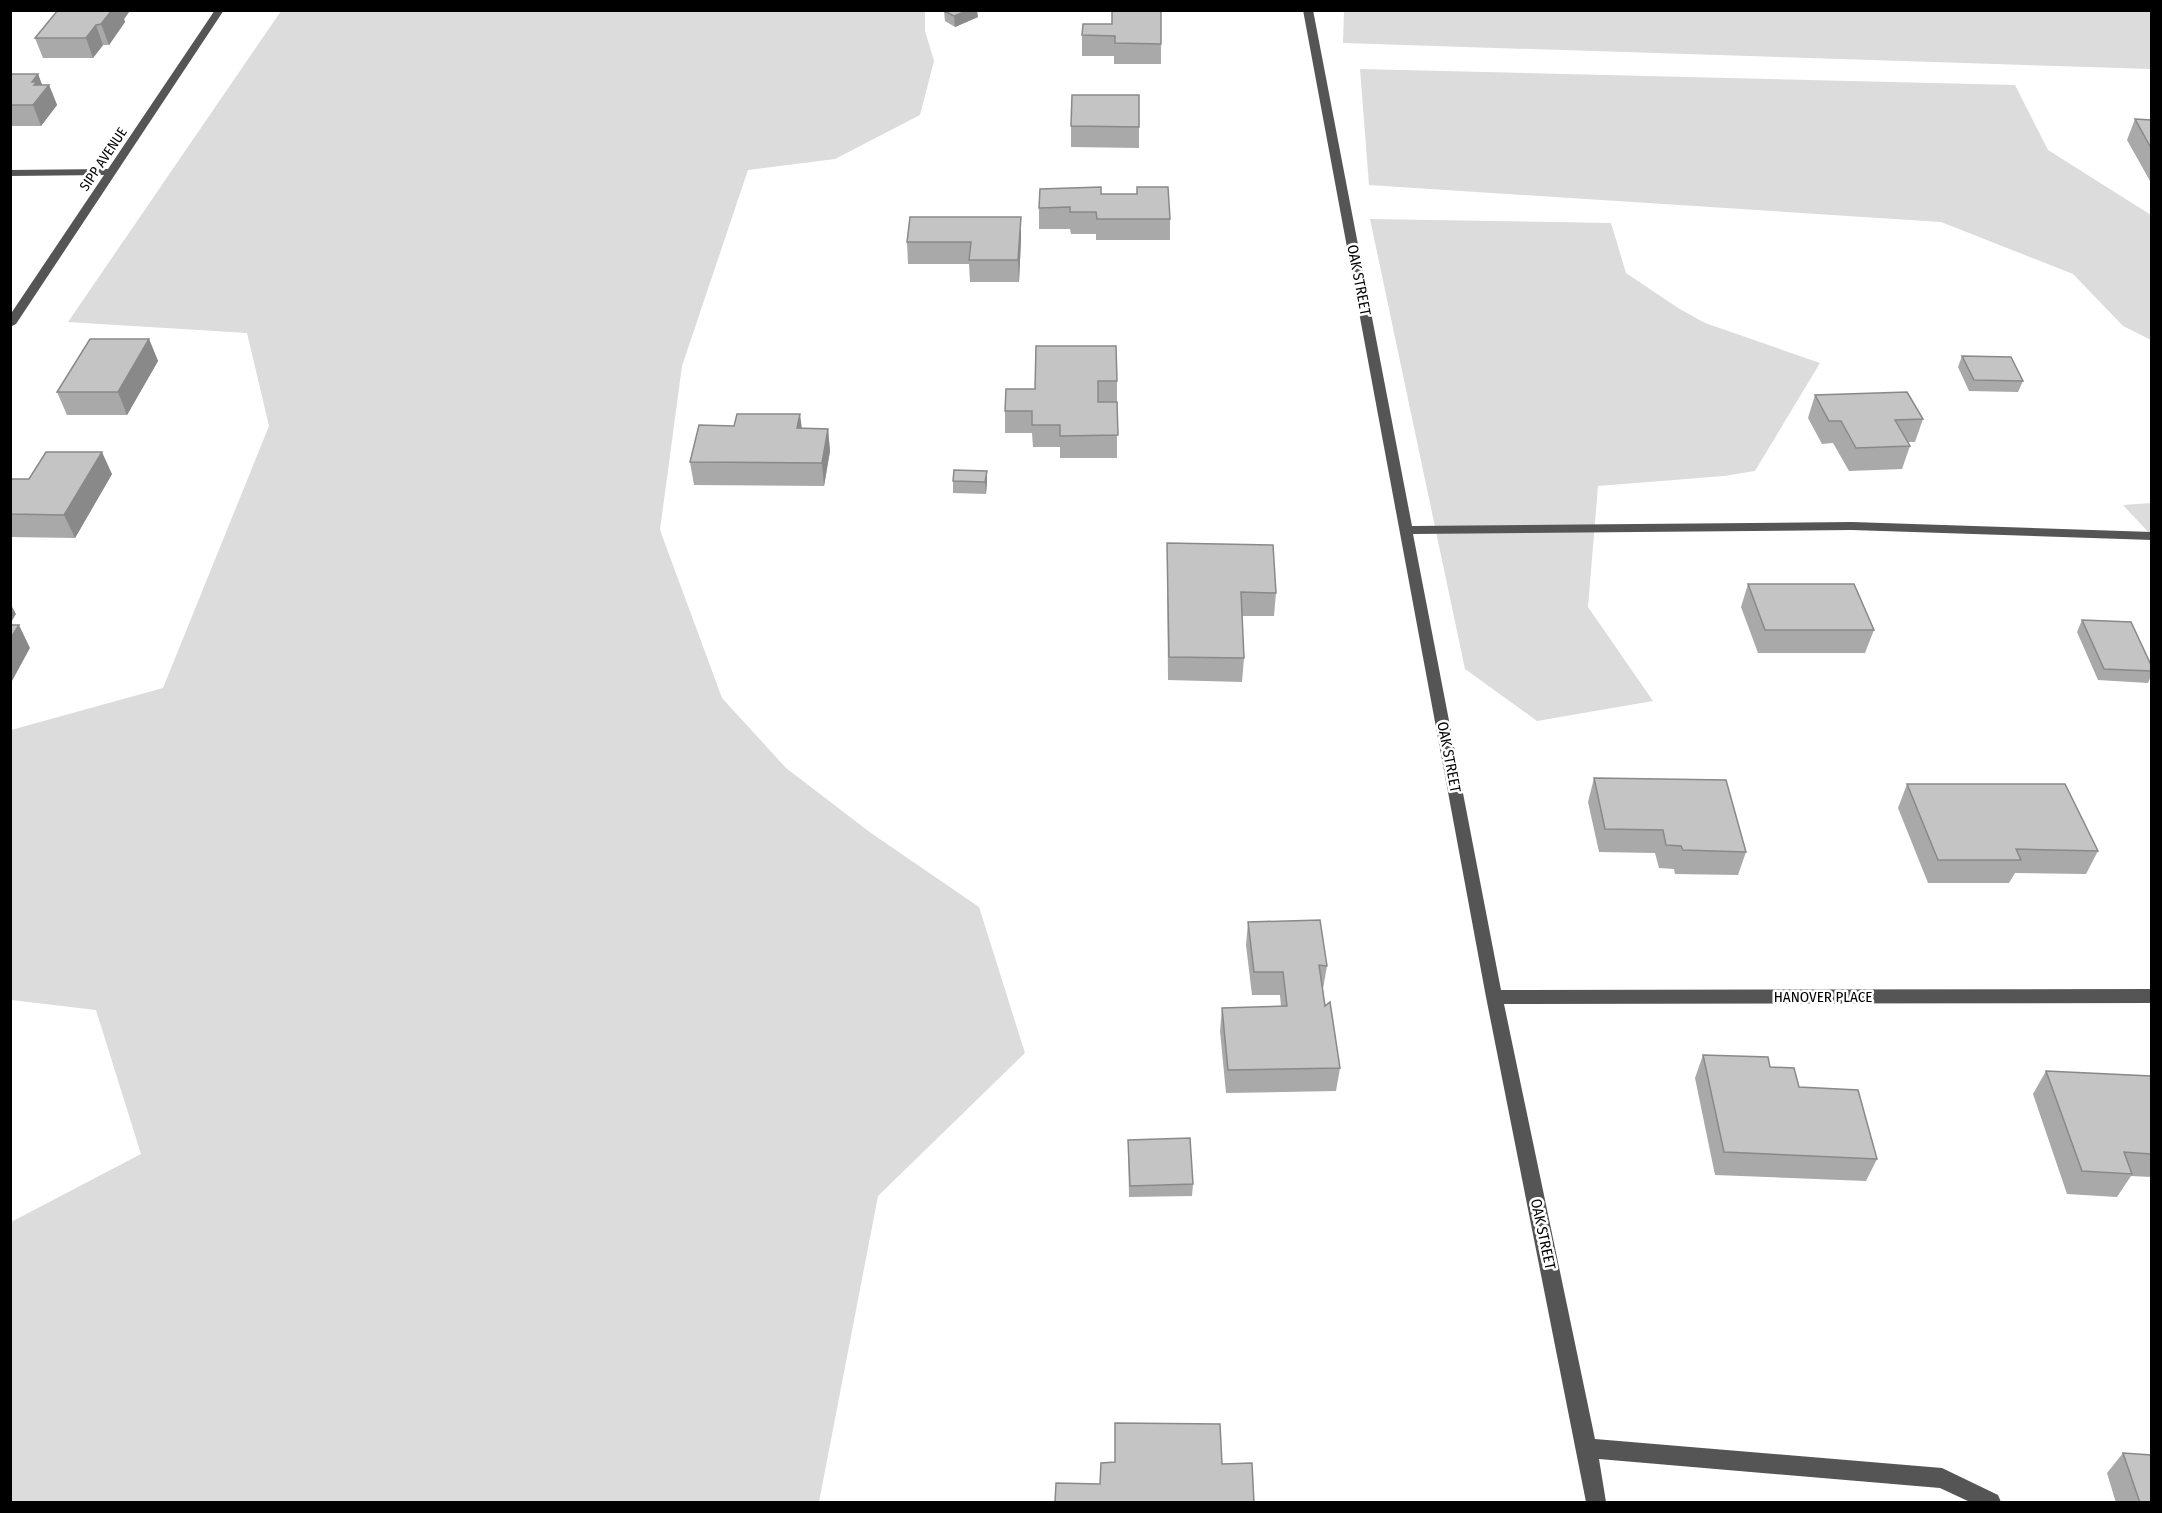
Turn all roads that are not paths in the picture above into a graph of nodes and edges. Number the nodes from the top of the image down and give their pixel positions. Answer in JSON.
{"nodes":[{"id":1,"x":220,"y":10,"type":"edge"},
{"id":2,"x":1308,"y":10,"type":"edge"},
{"id":3,"x":112,"y":172,"type":"junction"},
{"id":4,"x":10,"y":173,"type":"edge"},
{"id":5,"x":10,"y":324,"type":"edge"},
{"id":6,"x":1407,"y":530,"type":"junction"},
{"id":7,"x":2151,"y":536,"type":"edge"},
{"id":8,"x":2151,"y":996,"type":"edge"},
{"id":9,"x":1494,"y":997,"type":"junction"},
{"id":10,"x":1587,"y":1448,"type":"junction"},
{"id":11,"x":1596,"y":1503,"type":"edge"},
{"id":12,"x":1991,"y":1503,"type":"edge"}],
"edges":[{"from":1,"to":3,"type":"street","name":"SIPP AVENUE"},
{"from":2,"to":6,"type":"street","name":"OAK STREET"},
{"from":3,"to":4,"type":"street"},
{"from":3,"to":5,"type":"street","name":"SIPP AVENUE"},
{"from":6,"to":7,"type":"street"},
{"from":6,"to":9,"type":"street","name":"OAK STREET"},
{"from":8,"to":9,"type":"street","name":"HANOVER PLACE"},
{"from":9,"to":10,"type":"street","name":"OAK STREET"},
{"from":10,"to":11,"type":"street","name":"OAK STREET"},
{"from":10,"to":12,"type":"street"}]}
